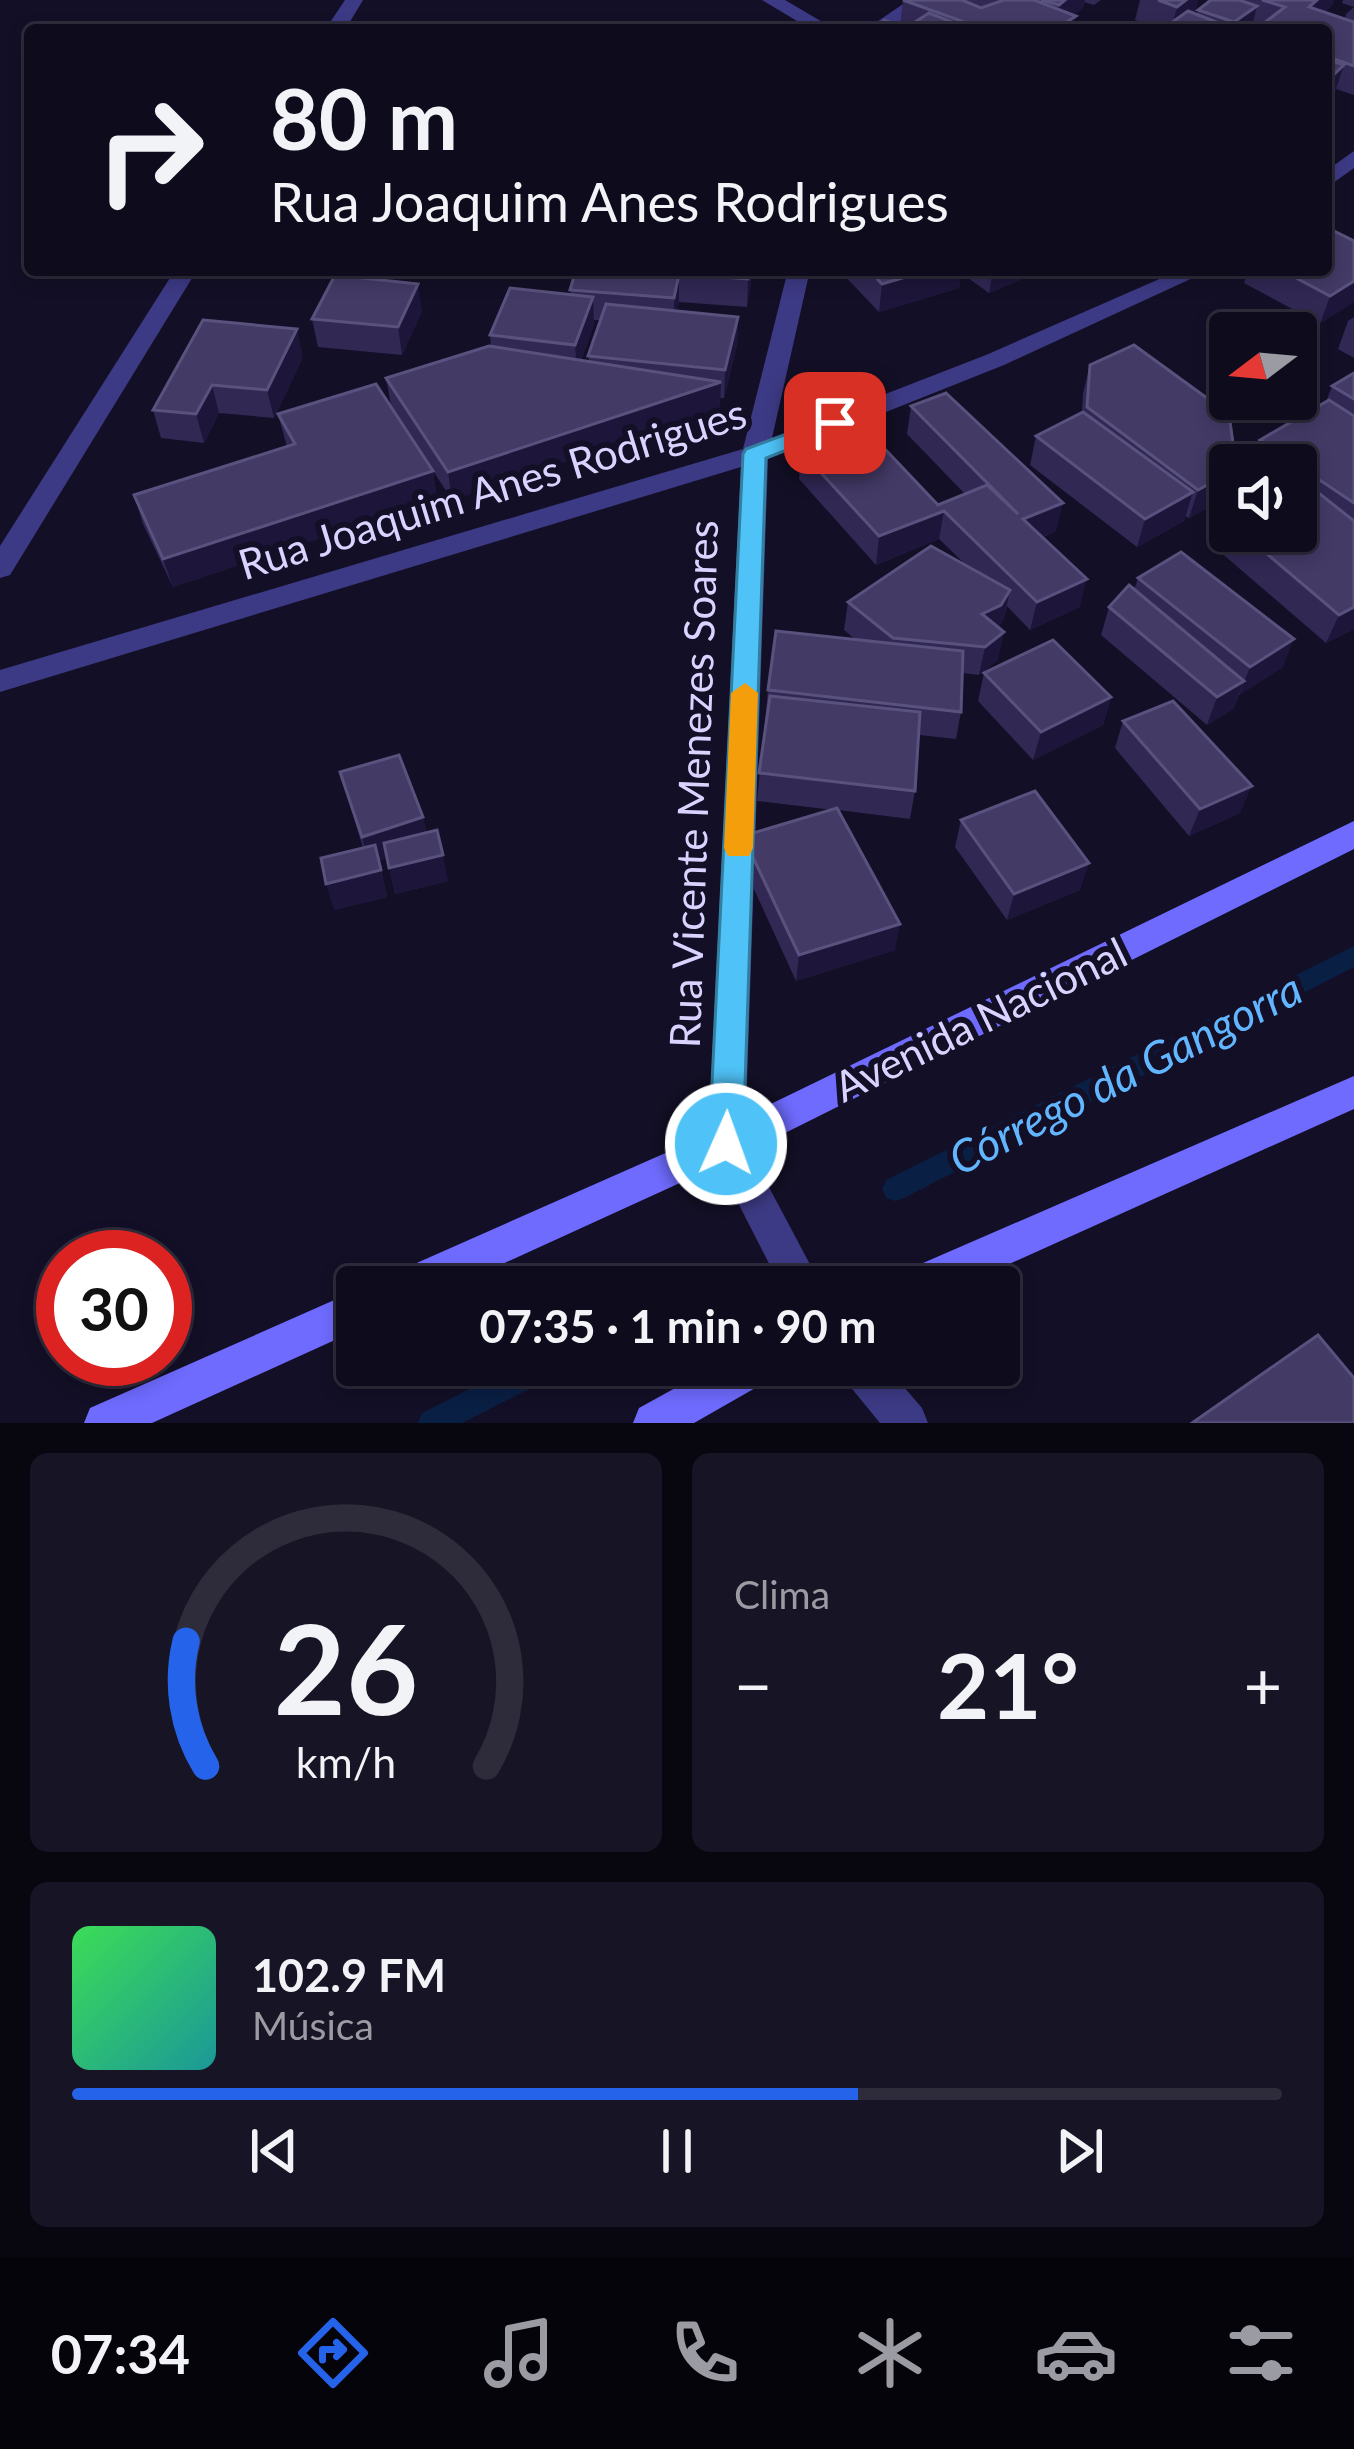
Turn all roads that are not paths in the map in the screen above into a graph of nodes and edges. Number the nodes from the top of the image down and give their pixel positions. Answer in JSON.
{"nodes":[{"id":1,"x":771,"y":0,"type":"edge"},
{"id":2,"x":922,"y":0,"type":"edge"},
{"id":3,"x":815,"y":24,"type":"edge"},
{"id":4,"x":884,"y":24,"type":"edge"},
{"id":5,"x":182,"y":276,"type":"edge"},
{"id":6,"x":798,"y":276,"type":"edge"},
{"id":7,"x":1185,"y":276,"type":"edge"},
{"id":8,"x":755,"y":454,"type":"junction"},
{"id":9,"x":0,"y":568,"type":"edge"},
{"id":10,"x":0,"y":681,"type":"edge"},
{"id":11,"x":1354,"y":834,"type":"edge"},
{"id":12,"x":1354,"y":1092,"type":"edge"},
{"id":13,"x":726,"y":1144,"type":"junction"},
{"id":14,"x":455,"y":1266,"type":"edge"},
{"id":15,"x":790,"y":1266,"type":"edge"},
{"id":16,"x":961,"y":1266,"type":"edge"},
{"id":17,"x":336,"y":1319,"type":"edge"},
{"id":18,"x":720,"y":1386,"type":"edge"},
{"id":19,"x":876,"y":1386,"type":"edge"},
{"id":20,"x":105,"y":1423,"type":"edge"},
{"id":21,"x":654,"y":1423,"type":"edge"},
{"id":22,"x":907,"y":1423,"type":"edge"}],
"edges":[{"from":1,"to":3,"type":"street"},
{"from":2,"to":4,"type":"street"},
{"from":5,"to":9,"type":"street"},
{"from":6,"to":8,"type":"street","name":"Rua Vicente Menezes Soares"},
{"from":7,"to":8,"type":"street","name":"Rua Joaquim Anes Rodrigues"},
{"from":8,"to":10,"type":"street","name":"Rua Joaquim Anes Rodrigues"},
{"from":8,"to":13,"type":"street","name":"Rua Vicente Menezes Soares"},
{"from":11,"to":13,"type":"street","name":"Avenida Nacional"},
{"from":12,"to":16,"type":"street"},
{"from":13,"to":14,"type":"street","name":"Avenida Nacional"},
{"from":13,"to":15,"type":"street","name":"Rua Vicente Menezes Soares"},
{"from":17,"to":20,"type":"street"},
{"from":18,"to":21,"type":"street"},
{"from":19,"to":22,"type":"street"}]}
